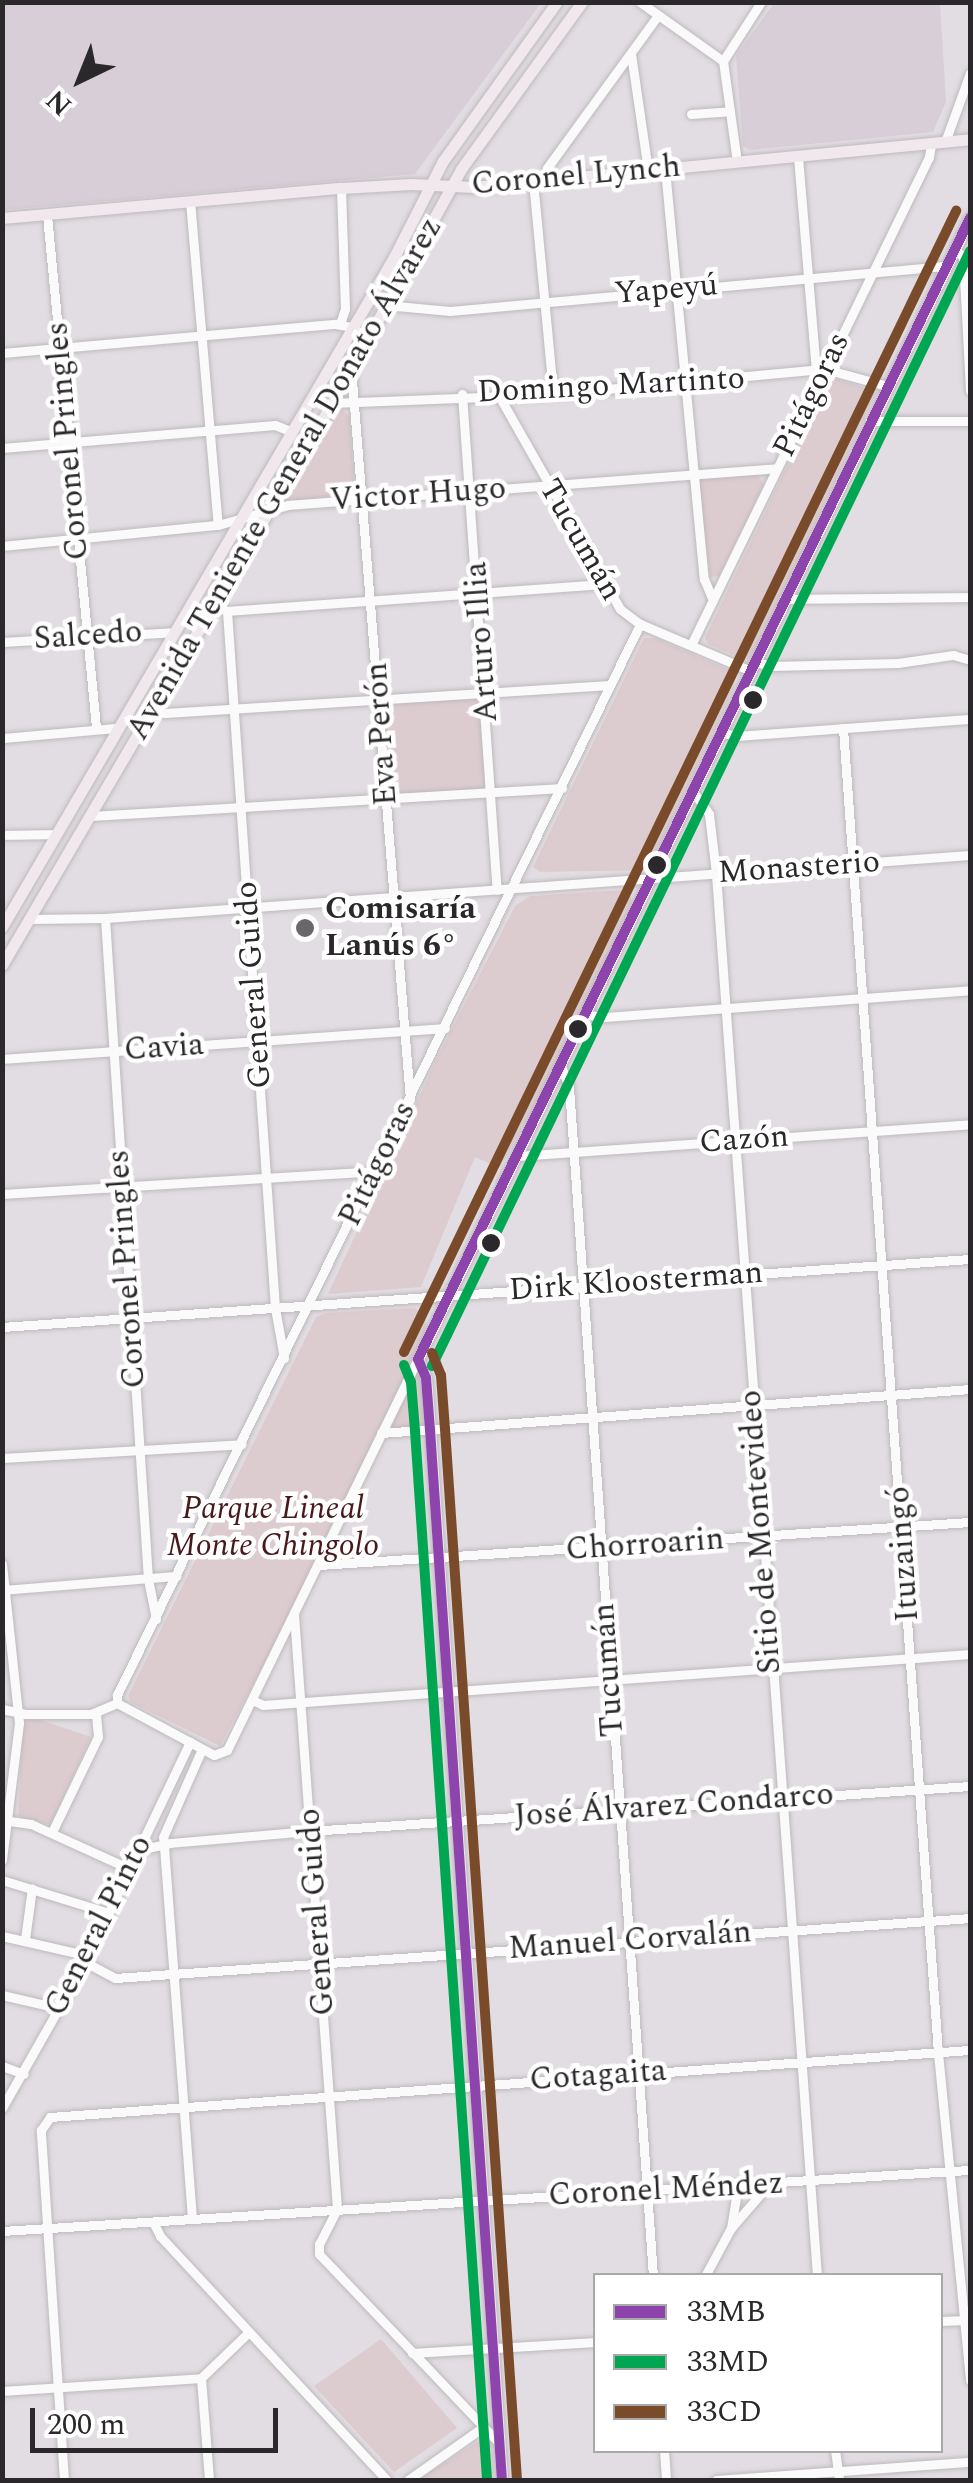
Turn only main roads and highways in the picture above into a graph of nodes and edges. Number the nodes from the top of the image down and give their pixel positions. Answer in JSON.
{"nodes":[{"id":1,"x":558,"y":2,"type":"edge"},
{"id":2,"x":582,"y":2,"type":"edge"},
{"id":3,"x":970,"y":139,"type":"edge"},
{"id":4,"x":431,"y":184,"type":"junction"},
{"id":5,"x":452,"y":186,"type":"junction"},
{"id":6,"x":2,"y":218,"type":"edge"},
{"id":7,"x":969,"y":223,"type":"edge"},
{"id":8,"x":2,"y":926,"type":"edge"},
{"id":9,"x":2,"y":965,"type":"edge"},
{"id":10,"x":502,"y":2480,"type":"edge"}],
"edges":[{"from":1,"to":4,"type":"main road","name":"Avenida Teniente General Donato Álvarez"},
{"from":2,"to":5,"type":"main road","name":"Avenida Teniente General Donato Álvarez"},
{"from":3,"to":5,"type":"main road","name":"Coronel Lynch"},
{"from":4,"to":5,"type":"main road","name":"Coronel Lynch"},
{"from":4,"to":6,"type":"main road","name":"Coronel Lynch"},
{"from":4,"to":8,"type":"main road","name":"Avenida Teniente General Donato Álvarez"},
{"from":5,"to":9,"type":"main road","name":"Avenida Teniente General Donato Álvarez"},
{"from":7,"to":10,"type":"main road"}]}
